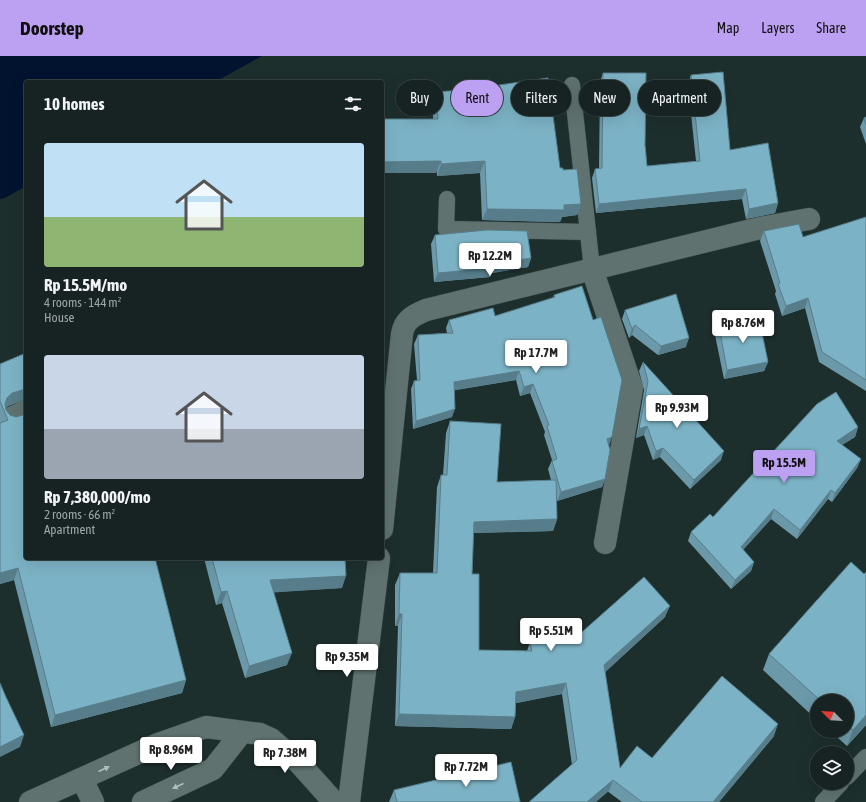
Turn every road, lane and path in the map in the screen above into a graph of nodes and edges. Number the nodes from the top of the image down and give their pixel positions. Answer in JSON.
{"nodes":[{"id":1,"x":572,"y":85,"type":"dead end"},
{"id":2,"x":447,"y":199,"type":"dead end"},
{"id":3,"x":809,"y":219,"type":"dead end"},
{"id":4,"x":588,"y":232,"type":"junction"},
{"id":5,"x":592,"y":269,"type":"junction"},
{"id":6,"x":389,"y":399,"type":"edge"},
{"id":7,"x":384,"y":492,"type":"edge"},
{"id":8,"x":605,"y":543,"type":"dead end"},
{"id":9,"x":379,"y":560,"type":"edge"},
{"id":10,"x":242,"y":732,"type":"junction"},
{"id":11,"x":866,"y":757,"type":"edge"},
{"id":12,"x":854,"y":770,"type":"edge"},
{"id":13,"x":82,"y":779,"type":"junction"},
{"id":14,"x":834,"y":790,"type":"edge"},
{"id":15,"x":30,"y":802,"type":"edge"},
{"id":16,"x":93,"y":802,"type":"edge"},
{"id":17,"x":143,"y":802,"type":"edge"},
{"id":18,"x":334,"y":802,"type":"edge"},
{"id":19,"x":349,"y":802,"type":"edge"},
{"id":20,"x":823,"y":802,"type":"edge"}],
"edges":[{"from":1,"to":4,"type":"lane"},
{"from":2,"to":4,"type":"lane"},
{"from":3,"to":5,"type":"street"},
{"from":4,"to":5,"type":"lane"},
{"from":5,"to":6,"type":"street"},
{"from":5,"to":8,"type":"street"},
{"from":6,"to":7,"type":"street"},
{"from":9,"to":19,"type":"street"},
{"from":13,"to":10,"type":"street","one_way":true},
{"from":10,"to":17,"type":"street","one_way":true},
{"from":10,"to":18,"type":"street"},
{"from":11,"to":12,"type":"lane"},
{"from":13,"to":15,"type":"street"},
{"from":13,"to":16,"type":"street"},
{"from":14,"to":20,"type":"lane"}]}
